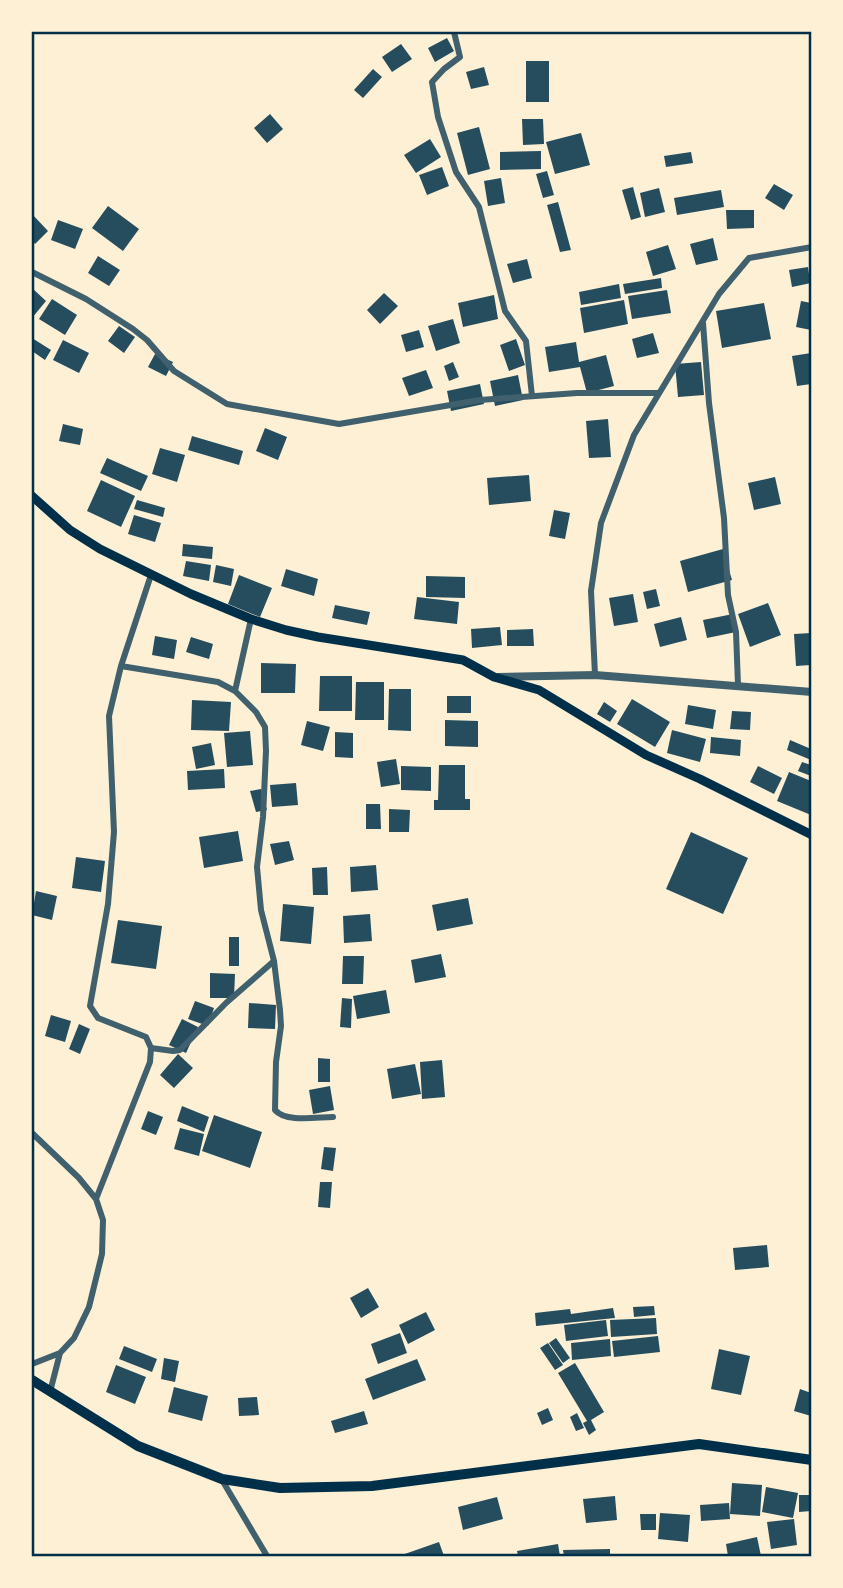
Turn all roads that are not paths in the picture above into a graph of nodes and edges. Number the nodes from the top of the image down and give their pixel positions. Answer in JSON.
{"nodes":[{"id":1,"x":454,"y":32,"type":"edge"},
{"id":2,"x":811,"y":247,"type":"edge"},
{"id":3,"x":32,"y":272,"type":"edge"},
{"id":4,"x":703,"y":321,"type":"junction"},
{"id":5,"x":658,"y":393,"type":"junction"},
{"id":6,"x":532,"y":396,"type":"junction"},
{"id":7,"x":32,"y":496,"type":"edge"},
{"id":8,"x":151,"y":575,"type":"junction"},
{"id":9,"x":251,"y":619,"type":"junction"},
{"id":10,"x":121,"y":666,"type":"junction"},
{"id":11,"x":595,"y":675,"type":"junction"},
{"id":12,"x":494,"y":677,"type":"junction"},
{"id":13,"x":738,"y":685,"type":"junction"},
{"id":14,"x":234,"y":691,"type":"junction"},
{"id":15,"x":811,"y":692,"type":"edge"},
{"id":16,"x":811,"y":835,"type":"edge"},
{"id":17,"x":274,"y":961,"type":"junction"},
{"id":18,"x":151,"y":1048,"type":"junction"},
{"id":19,"x":333,"y":1117,"type":"dead end"},
{"id":20,"x":32,"y":1133,"type":"edge"},
{"id":21,"x":96,"y":1199,"type":"junction"},
{"id":22,"x":60,"y":1353,"type":"junction"},
{"id":23,"x":32,"y":1364,"type":"edge"},
{"id":24,"x":32,"y":1380,"type":"edge"},
{"id":25,"x":50,"y":1392,"type":"junction"},
{"id":26,"x":811,"y":1460,"type":"edge"},
{"id":27,"x":222,"y":1479,"type":"junction"},
{"id":28,"x":267,"y":1556,"type":"edge"}],
"edges":[{"from":1,"to":6,"type":"street"},
{"from":2,"to":4,"type":"street"},
{"from":3,"to":6,"type":"street"},
{"from":4,"to":5,"type":"street"},
{"from":4,"to":13,"type":"street"},
{"from":5,"to":6,"type":"street"},
{"from":5,"to":11,"type":"street"},
{"from":7,"to":8,"type":"main road"},
{"from":8,"to":9,"type":"main road"},
{"from":8,"to":10,"type":"street"},
{"from":9,"to":12,"type":"main road"},
{"from":9,"to":14,"type":"street"},
{"from":10,"to":14,"type":"street"},
{"from":10,"to":18,"type":"street"},
{"from":11,"to":12,"type":"street"},
{"from":11,"to":13,"type":"street"},
{"from":12,"to":16,"type":"main road"},
{"from":13,"to":15,"type":"street"},
{"from":14,"to":17,"type":"street"},
{"from":17,"to":18,"type":"street"},
{"from":17,"to":19,"type":"street"},
{"from":18,"to":21,"type":"street"},
{"from":20,"to":21,"type":"street"},
{"from":21,"to":22,"type":"street"},
{"from":22,"to":23,"type":"street"},
{"from":22,"to":25,"type":"street"},
{"from":24,"to":25,"type":"highway"},
{"from":25,"to":27,"type":"highway"},
{"from":26,"to":27,"type":"highway"},
{"from":27,"to":28,"type":"street"}]}
